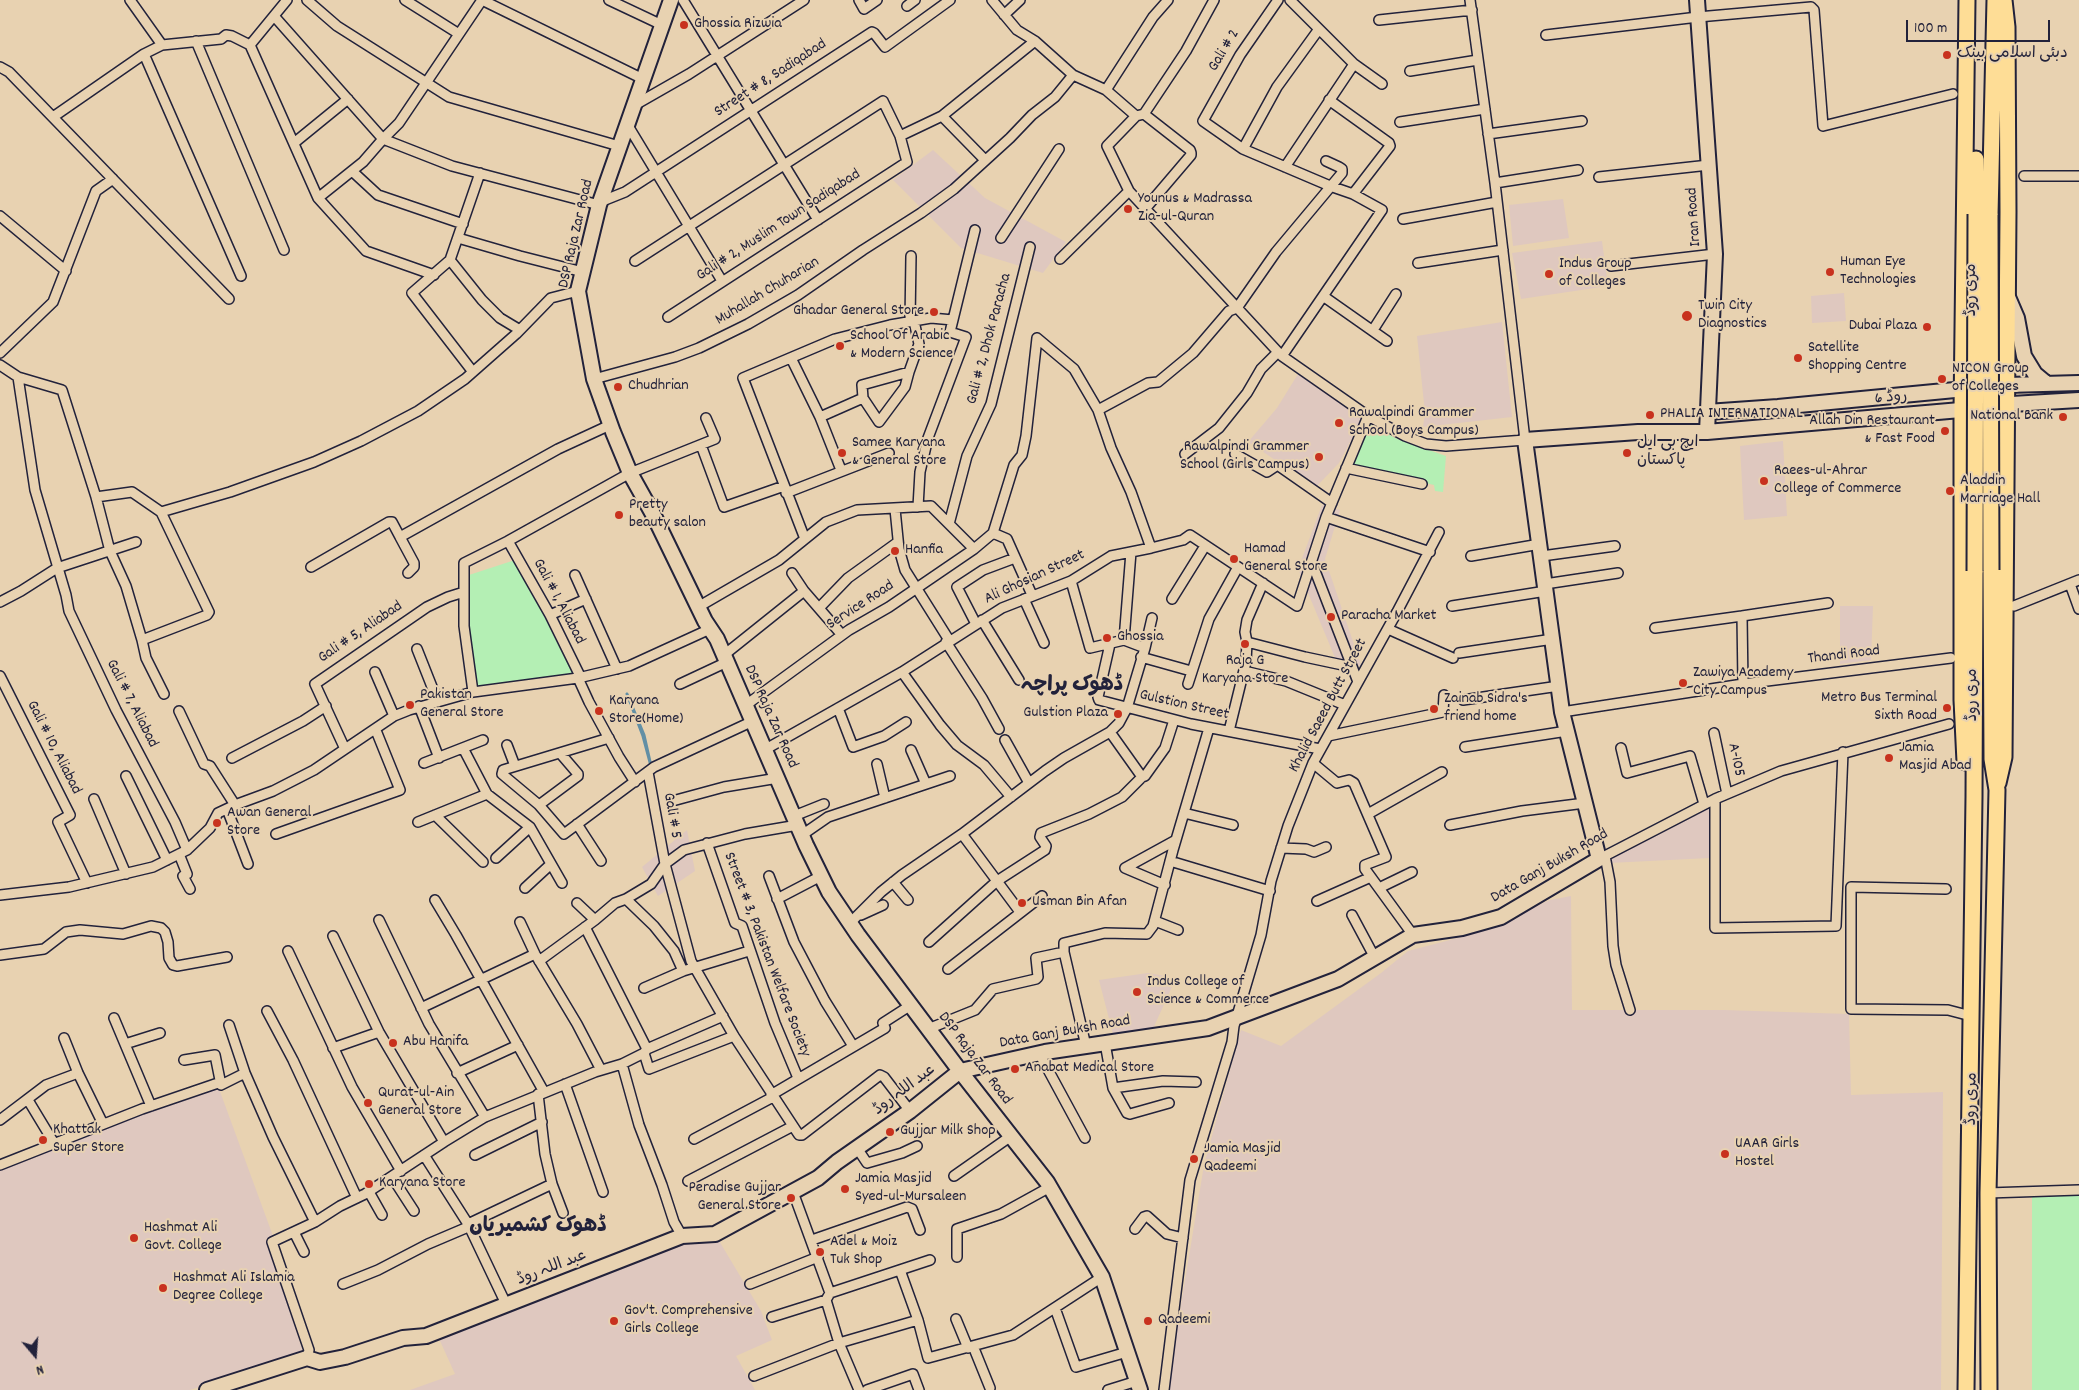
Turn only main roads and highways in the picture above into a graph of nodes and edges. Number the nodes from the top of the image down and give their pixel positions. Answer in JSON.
{"nodes":[{"id":1,"x":1967,"y":0,"type":"edge"},
{"id":2,"x":1976,"y":0,"type":"edge"},
{"id":3,"x":1995,"y":0,"type":"edge"},
{"id":4,"x":2004,"y":0,"type":"edge"},
{"id":5,"x":1983,"y":214,"type":"junction"},
{"id":6,"x":2007,"y":302,"type":"junction"},
{"id":7,"x":1964,"y":308,"type":"junction"},
{"id":8,"x":1997,"y":790,"type":"junction"},
{"id":9,"x":1974,"y":797,"type":"junction"},
{"id":10,"x":1966,"y":1390,"type":"edge"},
{"id":11,"x":1989,"y":1390,"type":"edge"}],
"edges":[{"from":1,"to":7,"type":"main road"},
{"from":2,"to":5,"type":"main road","name":"مری روڈ"},
{"from":3,"to":5,"type":"main road","name":"مری روڈ"},
{"from":4,"to":6,"type":"main road"},
{"from":5,"to":8,"type":"main road","name":"مری روڈ","bridge":true},
{"from":5,"to":9,"type":"main road","name":"مری روڈ","bridge":true},
{"from":6,"to":7,"type":"main road"},
{"from":6,"to":8,"type":"main road"},
{"from":7,"to":9,"type":"main road"},
{"from":8,"to":11,"type":"main road","name":"مری روڈ"},
{"from":9,"to":10,"type":"main road","name":"مری روڈ"}]}
